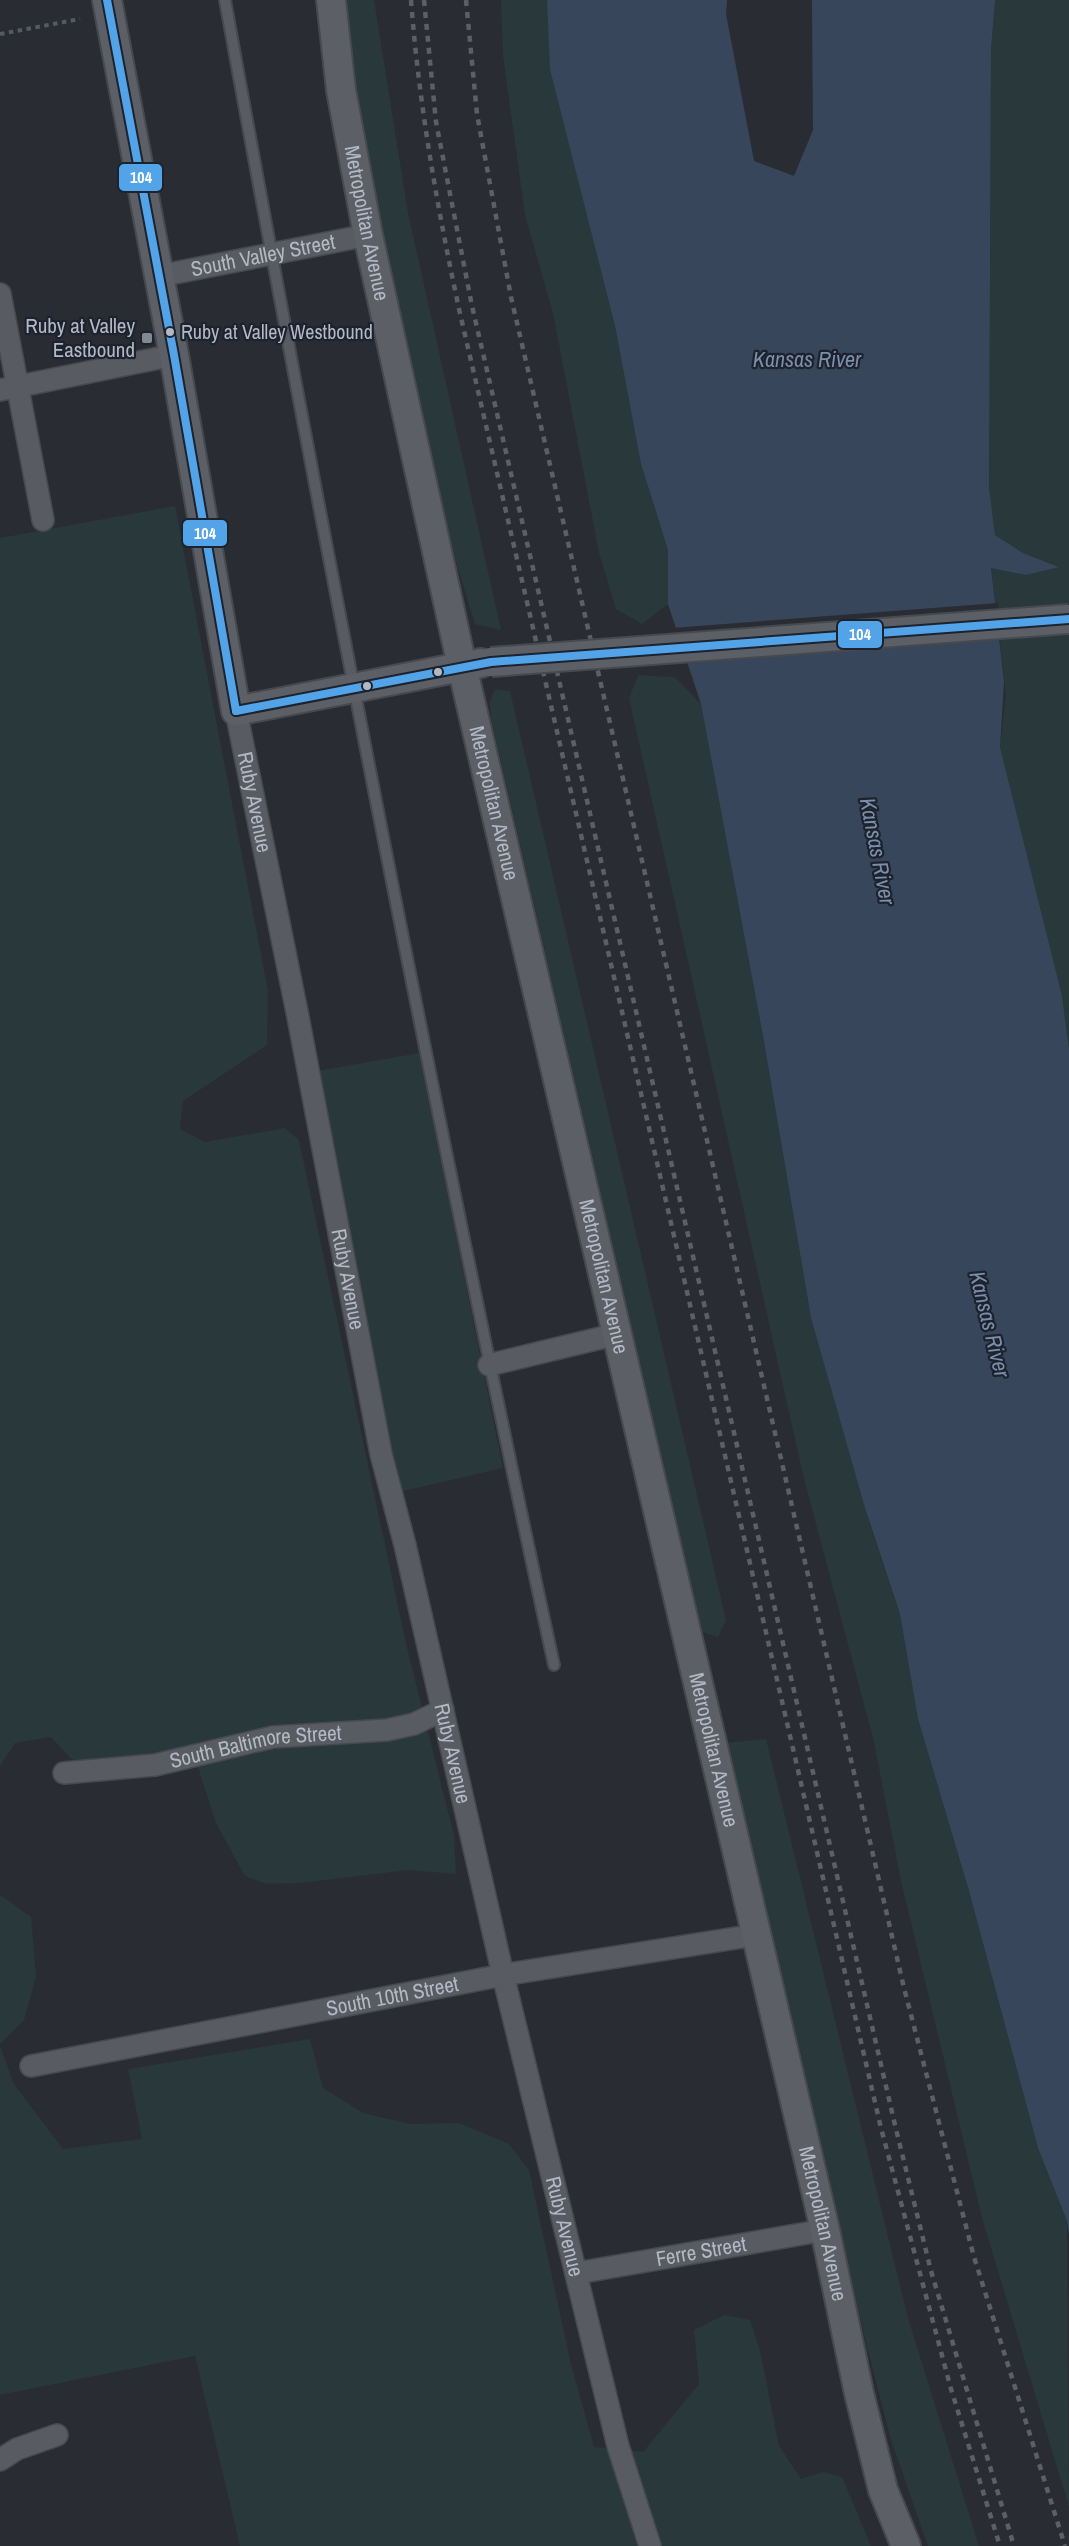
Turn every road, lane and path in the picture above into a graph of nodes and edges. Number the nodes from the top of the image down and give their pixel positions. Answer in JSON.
{"nodes":[{"id":1,"x":107,"y":0,"type":"edge"},
{"id":2,"x":225,"y":0,"type":"edge"},
{"id":3,"x":331,"y":0,"type":"edge"},
{"id":4,"x":80,"y":19,"type":"dead end"},
{"id":5,"x":0,"y":34,"type":"edge"},
{"id":6,"x":368,"y":235,"type":"junction"},
{"id":7,"x":271,"y":254,"type":"junction"},
{"id":8,"x":159,"y":276,"type":"junction"},
{"id":9,"x":0,"y":294,"type":"edge"},
{"id":10,"x":174,"y":355,"type":"junction"},
{"id":11,"x":8,"y":389,"type":"edge"},
{"id":12,"x":43,"y":520,"type":"dead end"},
{"id":13,"x":1069,"y":619,"type":"edge"},
{"id":14,"x":462,"y":666,"type":"junction"},
{"id":15,"x":354,"y":686,"type":"junction"},
{"id":16,"x":236,"y":711,"type":"junction"},
{"id":17,"x":617,"y":1334,"type":"junction"},
{"id":18,"x":489,"y":1365,"type":"junction"},
{"id":19,"x":554,"y":1665,"type":"dead end"},
{"id":20,"x":443,"y":1710,"type":"junction"},
{"id":21,"x":64,"y":1773,"type":"dead end"},
{"id":22,"x":755,"y":1935,"type":"junction"},
{"id":23,"x":503,"y":1975,"type":"junction"},
{"id":24,"x":31,"y":2066,"type":"dead end"},
{"id":25,"x":825,"y":2230,"type":"junction"},
{"id":26,"x":577,"y":2273,"type":"junction"},
{"id":27,"x":57,"y":2435,"type":"dead end"},
{"id":28,"x":0,"y":2460,"type":"edge"},
{"id":29,"x":650,"y":2546,"type":"edge"},
{"id":30,"x":906,"y":2546,"type":"edge"}],
"edges":[{"from":1,"to":8,"type":"main road","name":"Ruby Avenue"},
{"from":2,"to":7,"type":"lane"},
{"from":3,"to":6,"type":"main road","name":"Metropolitan Avenue"},
{"from":4,"to":5,"type":"path"},
{"from":6,"to":7,"type":"street","name":"South Valley Street"},
{"from":6,"to":14,"type":"main road","name":"Metropolitan Avenue"},
{"from":7,"to":8,"type":"street","name":"South Valley Street"},
{"from":7,"to":15,"type":"lane"},
{"from":8,"to":10,"type":"main road","name":"Ruby Avenue"},
{"from":9,"to":11,"type":"street"},
{"from":10,"to":11,"type":"street"},
{"from":10,"to":16,"type":"main road","name":"Ruby Avenue"},
{"from":11,"to":12,"type":"street"},
{"from":13,"to":14,"type":"main road","bridge":true},
{"from":14,"to":15,"type":"main road"},
{"from":14,"to":17,"type":"main road","name":"Metropolitan Avenue"},
{"from":15,"to":16,"type":"main road"},
{"from":15,"to":18,"type":"lane"},
{"from":16,"to":20,"type":"street","name":"Ruby Avenue"},
{"from":17,"to":18,"type":"street"},
{"from":17,"to":22,"type":"main road","name":"Metropolitan Avenue"},
{"from":18,"to":19,"type":"lane"},
{"from":20,"to":21,"type":"street","name":"South Baltimore Street"},
{"from":20,"to":23,"type":"street","name":"Ruby Avenue"},
{"from":22,"to":23,"type":"street","name":"South 10th Street"},
{"from":22,"to":25,"type":"main road","name":"Metropolitan Avenue"},
{"from":23,"to":24,"type":"street","name":"South 10th Street"},
{"from":23,"to":26,"type":"street","name":"Ruby Avenue"},
{"from":25,"to":26,"type":"street","name":"Ferre Street"},
{"from":25,"to":30,"type":"main road","name":"Metropolitan Avenue"},
{"from":26,"to":29,"type":"street","name":"Ruby Avenue"},
{"from":27,"to":28,"type":"street"}]}
